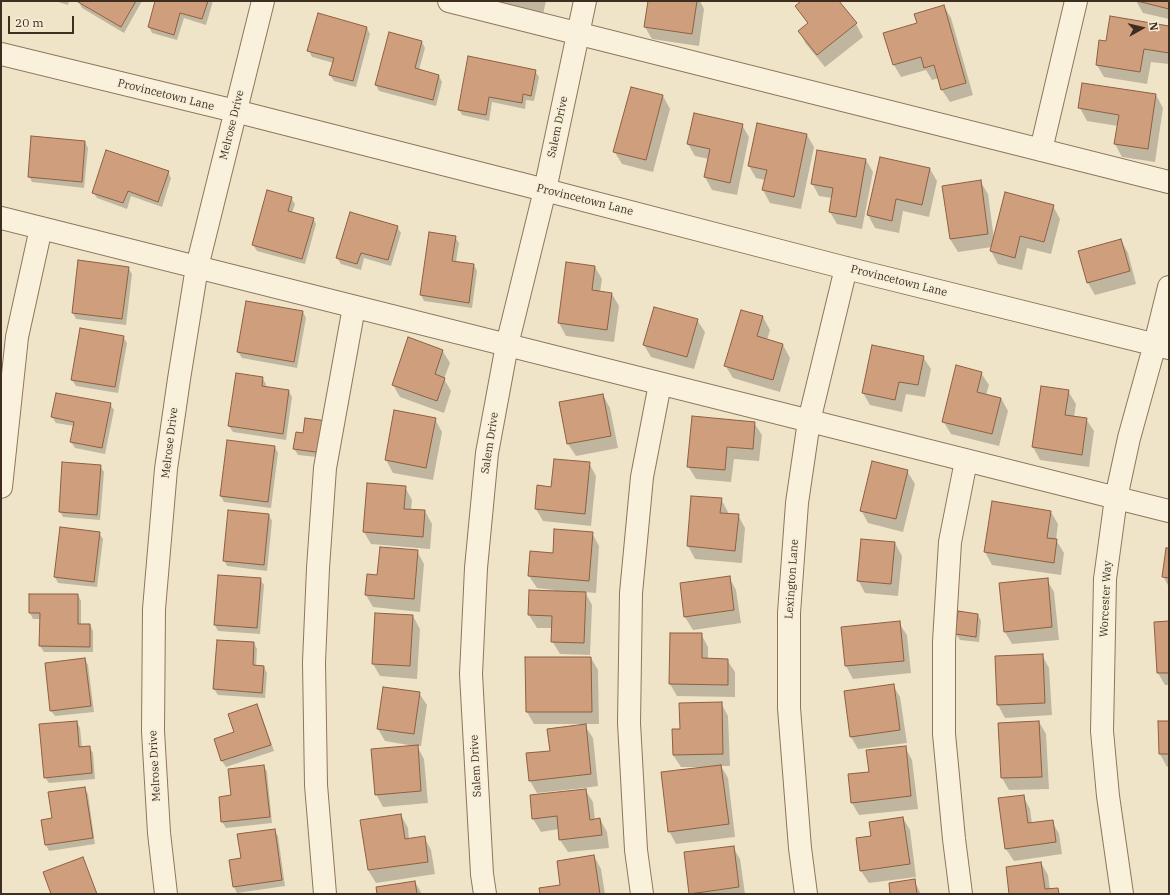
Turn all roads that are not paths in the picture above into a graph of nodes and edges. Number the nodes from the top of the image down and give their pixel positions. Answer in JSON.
{"nodes":[{"id":1,"x":263,"y":1,"type":"edge"},
{"id":2,"x":449,"y":1,"type":"edge"},
{"id":3,"x":585,"y":1,"type":"edge"},
{"id":4,"x":1076,"y":1,"type":"edge"},
{"id":5,"x":578,"y":34,"type":"junction"},
{"id":6,"x":1,"y":54,"type":"edge"},
{"id":7,"x":235,"y":112,"type":"junction"},
{"id":8,"x":1041,"y":150,"type":"junction"},
{"id":9,"x":1169,"y":182,"type":"edge"},
{"id":10,"x":544,"y":190,"type":"junction"},
{"id":11,"x":1,"y":218,"type":"edge"},
{"id":12,"x":41,"y":228,"type":"junction"},
{"id":13,"x":197,"y":267,"type":"junction"},
{"id":14,"x":846,"y":268,"type":"junction"},
{"id":15,"x":1169,"y":286,"type":"edge"},
{"id":16,"x":354,"y":307,"type":"junction"},
{"id":17,"x":507,"y":345,"type":"junction"},
{"id":18,"x":1162,"y":346,"type":"edge"},
{"id":19,"x":660,"y":384,"type":"junction"},
{"id":20,"x":809,"y":421,"type":"junction"},
{"id":21,"x":966,"y":461,"type":"junction"},
{"id":22,"x":1,"y":487,"type":"edge"},
{"id":23,"x":1116,"y":498,"type":"junction"},
{"id":24,"x":1169,"y":512,"type":"edge"},
{"id":25,"x":166,"y":894,"type":"edge"},
{"id":26,"x":325,"y":894,"type":"edge"},
{"id":27,"x":485,"y":894,"type":"edge"},
{"id":28,"x":642,"y":894,"type":"edge"},
{"id":29,"x":806,"y":894,"type":"edge"},
{"id":30,"x":961,"y":894,"type":"edge"},
{"id":31,"x":1122,"y":894,"type":"edge"}],
"edges":[{"from":1,"to":7,"type":"street","name":"Melrose Drive"},
{"from":2,"to":5,"type":"street"},
{"from":3,"to":5,"type":"street","name":"Salem Drive"},
{"from":4,"to":8,"type":"street"},
{"from":5,"to":8,"type":"street"},
{"from":5,"to":10,"type":"street","name":"Salem Drive"},
{"from":6,"to":7,"type":"street","name":"Provincetown Lane"},
{"from":7,"to":10,"type":"street","name":"Provincetown Lane"},
{"from":7,"to":13,"type":"street","name":"Melrose Drive"},
{"from":8,"to":9,"type":"street"},
{"from":10,"to":14,"type":"street","name":"Provincetown Lane"},
{"from":10,"to":17,"type":"street","name":"Salem Drive"},
{"from":11,"to":12,"type":"street"},
{"from":12,"to":13,"type":"street"},
{"from":12,"to":22,"type":"street"},
{"from":13,"to":16,"type":"street"},
{"from":13,"to":25,"type":"street","name":"Melrose Drive"},
{"from":14,"to":18,"type":"street","name":"Provincetown Lane"},
{"from":14,"to":20,"type":"street","name":"Lexington Lane"},
{"from":15,"to":18,"type":"street","name":"Worcester Way"},
{"from":16,"to":17,"type":"street"},
{"from":16,"to":26,"type":"street"},
{"from":17,"to":19,"type":"street"},
{"from":17,"to":27,"type":"street","name":"Salem Drive"},
{"from":18,"to":23,"type":"street","name":"Worcester Way"},
{"from":19,"to":20,"type":"street"},
{"from":19,"to":28,"type":"street"},
{"from":20,"to":21,"type":"street"},
{"from":20,"to":29,"type":"street","name":"Lexington Lane"},
{"from":21,"to":23,"type":"street"},
{"from":21,"to":30,"type":"street"},
{"from":23,"to":24,"type":"street"},
{"from":23,"to":31,"type":"street","name":"Worcester Way"}]}
